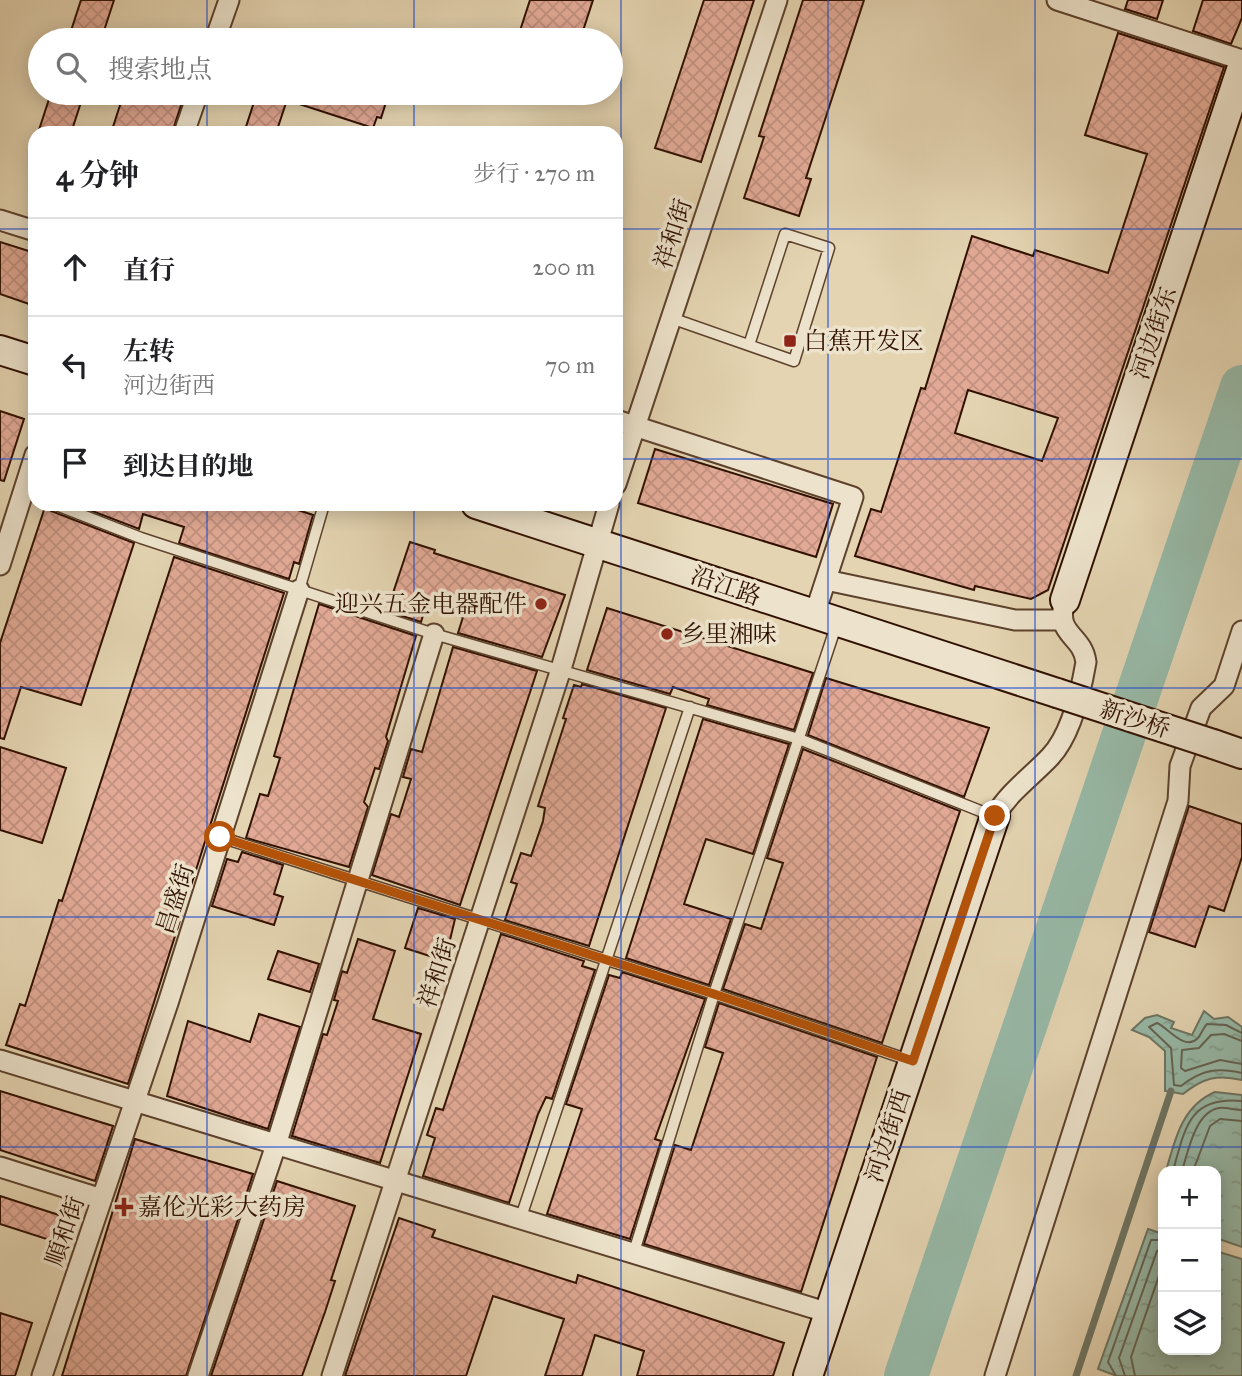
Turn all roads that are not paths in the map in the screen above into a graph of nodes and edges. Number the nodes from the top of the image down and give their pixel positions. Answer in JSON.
{"nodes":[{"id":1,"x":229,"y":0,"type":"edge"},
{"id":2,"x":776,"y":0,"type":"edge"},
{"id":3,"x":1057,"y":0,"type":"edge"},
{"id":4,"x":219,"y":28,"type":"edge"},
{"id":5,"x":1242,"y":60,"type":"edge"},
{"id":6,"x":1242,"y":67,"type":"edge"},
{"id":7,"x":194,"y":105,"type":"edge"},
{"id":8,"x":186,"y":126,"type":"edge"},
{"id":9,"x":0,"y":220,"type":"edge"},
{"id":10,"x":28,"y":229,"type":"edge"},
{"id":11,"x":671,"y":318,"type":"junction"},
{"id":12,"x":749,"y":345,"type":"junction"},
{"id":13,"x":0,"y":350,"type":"edge"},
{"id":14,"x":28,"y":358,"type":"edge"},
{"id":15,"x":623,"y":422,"type":"edge"},
{"id":16,"x":635,"y":426,"type":"junction"},
{"id":17,"x":623,"y":463,"type":"edge"},
{"id":18,"x":28,"y":498,"type":"edge"},
{"id":19,"x":72,"y":511,"type":"edge"},
{"id":20,"x":322,"y":511,"type":"edge"},
{"id":21,"x":498,"y":511,"type":"edge"},
{"id":22,"x":607,"y":511,"type":"edge"},
{"id":23,"x":597,"y":542,"type":"junction"},
{"id":24,"x":0,"y":565,"type":"edge"},
{"id":25,"x":826,"y":580,"type":"junction"},
{"id":26,"x":299,"y":590,"type":"junction"},
{"id":27,"x":1064,"y":610,"type":"junction"},
{"id":28,"x":825,"y":619,"type":"junction"},
{"id":29,"x":1242,"y":631,"type":"edge"},
{"id":30,"x":434,"y":634,"type":"junction"},
{"id":31,"x":561,"y":669,"type":"junction"},
{"id":32,"x":1057,"y":692,"type":"joint"},
{"id":33,"x":690,"y":707,"type":"junction"},
{"id":34,"x":799,"y":739,"type":"junction"},
{"id":35,"x":1242,"y":754,"type":"edge"},
{"id":36,"x":995,"y":816,"type":"junction"},
{"id":37,"x":220,"y":837,"type":"junction"},
{"id":38,"x":358,"y":880,"type":"junction"},
{"id":39,"x":479,"y":921,"type":"junction"},
{"id":40,"x":607,"y":961,"type":"junction"},
{"id":41,"x":714,"y":994,"type":"junction"},
{"id":42,"x":0,"y":1060,"type":"edge"},
{"id":43,"x":913,"y":1061,"type":"junction"},
{"id":44,"x":134,"y":1101,"type":"junction"},
{"id":45,"x":276,"y":1145,"type":"junction"},
{"id":46,"x":0,"y":1167,"type":"edge"},
{"id":47,"x":395,"y":1182,"type":"junction"},
{"id":48,"x":102,"y":1199,"type":"junction"},
{"id":49,"x":520,"y":1220,"type":"junction"},
{"id":50,"x":633,"y":1255,"type":"junction"},
{"id":51,"x":829,"y":1313,"type":"junction"},
{"id":52,"x":41,"y":1376,"type":"edge"},
{"id":53,"x":198,"y":1376,"type":"edge"},
{"id":54,"x":332,"y":1376,"type":"edge"},
{"id":55,"x":808,"y":1376,"type":"edge"},
{"id":56,"x":995,"y":1376,"type":"edge"}],
"edges":[{"from":1,"to":4,"type":"street"},
{"from":2,"to":11,"type":"street","name":"祥和街"},
{"from":3,"to":5,"type":"street"},
{"from":6,"to":27,"type":"street","name":"河边街东"},
{"from":7,"to":8,"type":"street"},
{"from":9,"to":10,"type":"street"},
{"from":11,"to":12,"type":"lane"},
{"from":11,"to":16,"type":"street","name":"祥和街"},
{"from":12,"to":12,"type":"lane"},
{"from":13,"to":14,"type":"street"},
{"from":15,"to":16,"type":"street"},
{"from":16,"to":17,"type":"street","name":"祥和街"},
{"from":16,"to":25,"type":"street"},
{"from":18,"to":24,"type":"street"},
{"from":19,"to":26,"type":"lane"},
{"from":20,"to":26,"type":"lane"},
{"from":21,"to":23,"type":"street","name":"沿江路"},
{"from":22,"to":23,"type":"street","name":"祥和街"},
{"from":23,"to":28,"type":"street","name":"沿江路"},
{"from":23,"to":31,"type":"street","name":"祥和街"},
{"from":25,"to":27,"type":"street"},
{"from":25,"to":28,"type":"street"},
{"from":26,"to":30,"type":"lane"},
{"from":26,"to":37,"type":"street","name":"昌盛街"},
{"from":27,"to":36,"type":"street"},
{"from":28,"to":32,"type":"street","name":"沿江路"},
{"from":28,"to":34,"type":"lane"},
{"from":29,"to":56,"type":"street"},
{"from":30,"to":31,"type":"lane"},
{"from":30,"to":38,"type":"street"},
{"from":31,"to":33,"type":"lane"},
{"from":31,"to":39,"type":"street","name":"祥和街"},
{"from":32,"to":35,"type":"street","name":"新沙桥","bridge":true},
{"from":33,"to":34,"type":"lane"},
{"from":33,"to":40,"type":"lane"},
{"from":34,"to":36,"type":"lane"},
{"from":34,"to":41,"type":"lane"},
{"from":36,"to":43,"type":"street","name":"河边街西"},
{"from":37,"to":38,"type":"lane"},
{"from":37,"to":44,"type":"street","name":"昌盛街"},
{"from":38,"to":39,"type":"lane"},
{"from":38,"to":45,"type":"street"},
{"from":39,"to":40,"type":"lane"},
{"from":39,"to":47,"type":"street","name":"祥和街"},
{"from":40,"to":41,"type":"lane"},
{"from":40,"to":49,"type":"lane"},
{"from":41,"to":43,"type":"lane"},
{"from":41,"to":50,"type":"lane"},
{"from":42,"to":44,"type":"street"},
{"from":43,"to":51,"type":"street","name":"河边街西"},
{"from":44,"to":45,"type":"street"},
{"from":44,"to":48,"type":"street","name":"順和街"},
{"from":45,"to":47,"type":"street"},
{"from":45,"to":53,"type":"street"},
{"from":46,"to":48,"type":"street"},
{"from":47,"to":49,"type":"street"},
{"from":47,"to":54,"type":"street","name":"祥和街"},
{"from":48,"to":52,"type":"street","name":"順和街"},
{"from":49,"to":50,"type":"street"},
{"from":50,"to":51,"type":"street"},
{"from":51,"to":55,"type":"street","name":"河边街西"}]}
